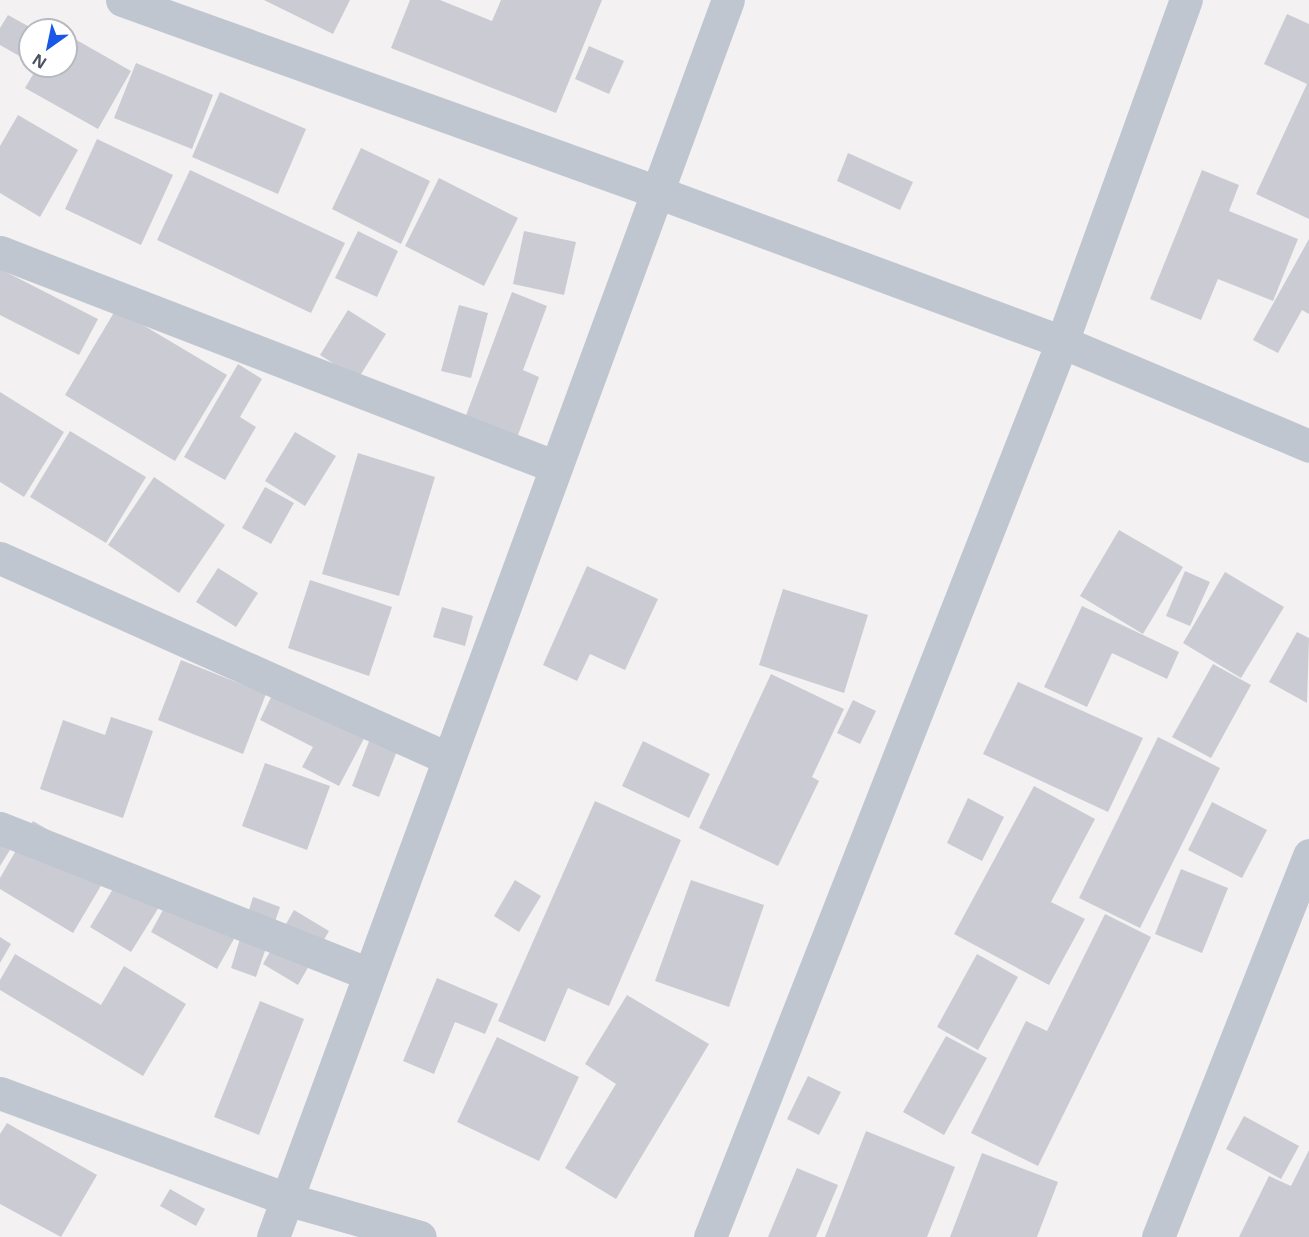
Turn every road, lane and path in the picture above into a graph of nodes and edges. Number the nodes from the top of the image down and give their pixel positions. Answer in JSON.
{"nodes":[{"id":1,"x":122,"y":0,"type":"edge"},
{"id":2,"x":729,"y":0,"type":"edge"},
{"id":3,"x":1186,"y":0,"type":"edge"},
{"id":4,"x":657,"y":192,"type":"junction"},
{"id":5,"x":0,"y":252,"type":"edge"},
{"id":6,"x":1062,"y":342,"type":"junction"},
{"id":7,"x":1309,"y":446,"type":"edge"},
{"id":8,"x":556,"y":467,"type":"junction"},
{"id":9,"x":0,"y":558,"type":"edge"},
{"id":10,"x":448,"y":758,"type":"junction"},
{"id":11,"x":0,"y":828,"type":"edge"},
{"id":12,"x":1309,"y":855,"type":"edge"},
{"id":13,"x":369,"y":974,"type":"junction"},
{"id":14,"x":0,"y":1093,"type":"edge"},
{"id":15,"x":286,"y":1199,"type":"junction"},
{"id":16,"x":273,"y":1237,"type":"edge"},
{"id":17,"x":420,"y":1237,"type":"edge"},
{"id":18,"x":710,"y":1237,"type":"edge"},
{"id":19,"x":1158,"y":1237,"type":"edge"}],
"edges":[{"from":1,"to":4,"type":"street"},
{"from":2,"to":4,"type":"street"},
{"from":3,"to":6,"type":"street"},
{"from":4,"to":6,"type":"street"},
{"from":4,"to":8,"type":"street"},
{"from":5,"to":8,"type":"street"},
{"from":6,"to":7,"type":"street"},
{"from":6,"to":18,"type":"street"},
{"from":8,"to":10,"type":"street"},
{"from":9,"to":10,"type":"street"},
{"from":10,"to":13,"type":"street"},
{"from":11,"to":13,"type":"street"},
{"from":12,"to":19,"type":"street"},
{"from":13,"to":15,"type":"street"},
{"from":14,"to":15,"type":"street"},
{"from":15,"to":16,"type":"street"},
{"from":15,"to":17,"type":"street"}]}
